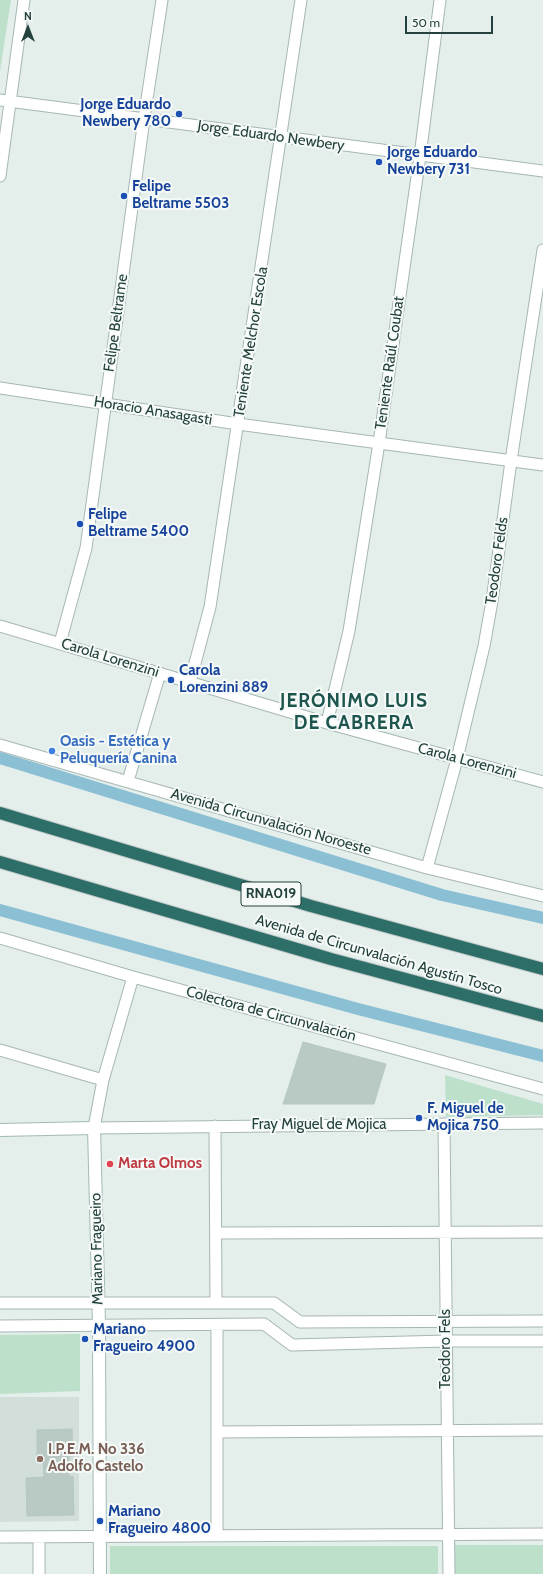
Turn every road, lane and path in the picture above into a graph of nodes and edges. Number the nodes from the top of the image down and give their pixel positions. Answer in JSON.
{"nodes":[{"id":1,"x":24,"y":0,"type":"edge"},
{"id":2,"x":162,"y":0,"type":"edge"},
{"id":3,"x":302,"y":0,"type":"edge"},
{"id":4,"x":440,"y":0,"type":"edge"},
{"id":5,"x":5,"y":100,"type":"edge"},
{"id":6,"x":144,"y":119,"type":"junction"},
{"id":7,"x":282,"y":137,"type":"junction"},
{"id":8,"x":420,"y":156,"type":"junction"},
{"id":9,"x":543,"y":171,"type":"edge"},
{"id":10,"x":0,"y":176,"type":"edge"},
{"id":11,"x":543,"y":250,"type":"edge"},
{"id":12,"x":537,"y":321,"type":"edge"},
{"id":13,"x":0,"y":388,"type":"edge"},
{"id":14,"x":105,"y":404,"type":"junction"},
{"id":15,"x":238,"y":424,"type":"junction"},
{"id":16,"x":378,"y":443,"type":"junction"},
{"id":17,"x":511,"y":461,"type":"junction"},
{"id":18,"x":543,"y":465,"type":"edge"},
{"id":19,"x":0,"y":626,"type":"edge"},
{"id":20,"x":60,"y":643,"type":"junction"},
{"id":21,"x":160,"y":673,"type":"junction"},
{"id":22,"x":190,"y":682,"type":"junction"},
{"id":23,"x":327,"y":723,"type":"junction"},
{"id":24,"x":0,"y":745,"type":"edge"},
{"id":25,"x":457,"y":759,"type":"junction"},
{"id":26,"x":128,"y":781,"type":"junction"},
{"id":27,"x":543,"y":782,"type":"edge"},
{"id":28,"x":0,"y":813,"type":"edge"},
{"id":29,"x":0,"y":862,"type":"edge"},
{"id":30,"x":426,"y":868,"type":"junction"},
{"id":31,"x":0,"y":871,"type":"edge"},
{"id":32,"x":43,"y":874,"type":"junction"},
{"id":33,"x":543,"y":896,"type":"edge"},
{"id":34,"x":0,"y":938,"type":"edge"},
{"id":35,"x":543,"y":969,"type":"edge"},
{"id":36,"x":133,"y":977,"type":"junction"},
{"id":37,"x":543,"y":1016,"type":"edge"},
{"id":38,"x":0,"y":1050,"type":"edge"},
{"id":39,"x":103,"y":1080,"type":"junction"},
{"id":40,"x":543,"y":1089,"type":"edge"},
{"id":41,"x":543,"y":1123,"type":"edge"},
{"id":42,"x":444,"y":1124,"type":"junction"},
{"id":43,"x":215,"y":1126,"type":"junction"},
{"id":44,"x":94,"y":1128,"type":"junction"},
{"id":45,"x":0,"y":1130,"type":"edge"},
{"id":46,"x":445,"y":1232,"type":"junction"},
{"id":47,"x":543,"y":1232,"type":"edge"},
{"id":48,"x":216,"y":1233,"type":"junction"},
{"id":49,"x":0,"y":1303,"type":"edge"},
{"id":50,"x":98,"y":1303,"type":"junction"},
{"id":51,"x":216,"y":1303,"type":"junction"},
{"id":52,"x":446,"y":1321,"type":"junction"},
{"id":53,"x":543,"y":1321,"type":"edge"},
{"id":54,"x":99,"y":1325,"type":"junction"},
{"id":55,"x":217,"y":1325,"type":"junction"},
{"id":56,"x":0,"y":1326,"type":"edge"},
{"id":57,"x":447,"y":1341,"type":"junction"},
{"id":58,"x":543,"y":1341,"type":"edge"},
{"id":59,"x":543,"y":1430,"type":"edge"},
{"id":60,"x":447,"y":1431,"type":"junction"},
{"id":61,"x":217,"y":1432,"type":"junction"},
{"id":62,"x":448,"y":1534,"type":"junction"},
{"id":63,"x":543,"y":1534,"type":"edge"},
{"id":64,"x":100,"y":1536,"type":"junction"},
{"id":65,"x":217,"y":1536,"type":"junction"},
{"id":66,"x":0,"y":1537,"type":"edge"},
{"id":67,"x":39,"y":1537,"type":"junction"},
{"id":68,"x":39,"y":1574,"type":"edge"},
{"id":69,"x":100,"y":1574,"type":"edge"},
{"id":70,"x":449,"y":1574,"type":"edge"}],
"edges":[{"from":1,"to":5,"type":"street"},
{"from":2,"to":6,"type":"street","name":"Felipe Beltrame"},
{"from":3,"to":7,"type":"street","name":"Teniente Melchor Escola"},
{"from":4,"to":8,"type":"street","name":"Teniente Raúl Coubat"},
{"from":5,"to":6,"type":"street","name":"Jorge Eduardo Newbery"},
{"from":5,"to":10,"type":"street"},
{"from":6,"to":7,"type":"street","name":"Jorge Eduardo Newbery"},
{"from":6,"to":14,"type":"street","name":"Felipe Beltrame"},
{"from":7,"to":8,"type":"street","name":"Jorge Eduardo Newbery"},
{"from":7,"to":15,"type":"street","name":"Teniente Melchor Escola"},
{"from":8,"to":9,"type":"street","name":"Jorge Eduardo Newbery"},
{"from":8,"to":16,"type":"street","name":"Teniente Raúl Coubat"},
{"from":11,"to":12,"type":"street","name":"Teodoro Felds"},
{"from":12,"to":17,"type":"street","name":"Teodoro Felds"},
{"from":13,"to":14,"type":"street","name":"Horacio Anasagasti"},
{"from":14,"to":15,"type":"street","name":"Horacio Anasagasti"},
{"from":14,"to":20,"type":"street","name":"Felipe Beltrame"},
{"from":15,"to":16,"type":"street","name":"Horacio Anasagasti"},
{"from":15,"to":22,"type":"street","name":"Teniente Melchor Escola"},
{"from":16,"to":17,"type":"street","name":"Horacio Anasagasti"},
{"from":16,"to":23,"type":"street","name":"Teniente Raúl Coubat"},
{"from":17,"to":18,"type":"street","name":"Horacio Anasagasti"},
{"from":17,"to":25,"type":"street","name":"Teodoro Felds"},
{"from":19,"to":20,"type":"street","name":"Carola Lorenzini"},
{"from":20,"to":21,"type":"street","name":"Carola Lorenzini"},
{"from":21,"to":22,"type":"street","name":"Carola Lorenzini"},
{"from":21,"to":26,"type":"street"},
{"from":22,"to":23,"type":"street","name":"Carola Lorenzini"},
{"from":23,"to":25,"type":"street","name":"Carola Lorenzini"},
{"from":24,"to":26,"type":"street","name":"Avenida Circunvalación Noroeste"},
{"from":25,"to":27,"type":"street","name":"Carola Lorenzini"},
{"from":25,"to":30,"type":"street","name":"Teodoro Felds"},
{"from":26,"to":30,"type":"street","name":"Avenida Circunvalación Noroeste"},
{"from":28,"to":35,"type":"highway","name":"Avenida de Circunvalación Agustín Tosco","number":"RNA019"},
{"from":29,"to":32,"type":"highway","name":"Avenida de Circunvalación Agustín Tosco"},
{"from":30,"to":33,"type":"street","name":"Avenida Circunvalación Noroeste"},
{"from":31,"to":32,"type":"highway"},
{"from":32,"to":37,"type":"highway","name":"Avenida de Circunvalación Agustín Tosco"},
{"from":34,"to":36,"type":"street","name":"Colectora de Circunvalación"},
{"from":36,"to":39,"type":"street","name":"Mariano Fragueiro"},
{"from":36,"to":40,"type":"street","name":"Colectora de Circunvalación"},
{"from":38,"to":39,"type":"street"},
{"from":39,"to":44,"type":"street","name":"Mariano Fragueiro"},
{"from":41,"to":42,"type":"street","name":"Fray Miguel de Mojica"},
{"from":42,"to":43,"type":"street","name":"Fray Miguel de Mojica"},
{"from":42,"to":46,"type":"street","name":"Teodoro Fels"},
{"from":43,"to":44,"type":"street","name":"Fray Miguel de Mojica"},
{"from":43,"to":48,"type":"street"},
{"from":44,"to":45,"type":"main road"},
{"from":44,"to":50,"type":"main road","name":"Mariano Fragueiro"},
{"from":46,"to":47,"type":"street"},
{"from":46,"to":48,"type":"street"},
{"from":46,"to":52,"type":"street","name":"Teodoro Fels"},
{"from":48,"to":51,"type":"street"},
{"from":49,"to":50,"type":"street"},
{"from":50,"to":51,"type":"street"},
{"from":50,"to":54,"type":"main road","name":"Mariano Fragueiro"},
{"from":51,"to":52,"type":"street"},
{"from":52,"to":53,"type":"street"},
{"from":52,"to":57,"type":"street","name":"Teodoro Fels"},
{"from":54,"to":55,"type":"street"},
{"from":54,"to":56,"type":"street"},
{"from":54,"to":64,"type":"main road","name":"Mariano Fragueiro"},
{"from":55,"to":57,"type":"street"},
{"from":55,"to":61,"type":"street"},
{"from":57,"to":58,"type":"street"},
{"from":57,"to":60,"type":"street","name":"Teodoro Fels"},
{"from":59,"to":60,"type":"street"},
{"from":60,"to":61,"type":"street"},
{"from":60,"to":62,"type":"street","name":"Teodoro Fels"},
{"from":61,"to":65,"type":"street"},
{"from":62,"to":63,"type":"street"},
{"from":62,"to":65,"type":"street"},
{"from":62,"to":70,"type":"street","name":"Teodoro Fels"},
{"from":64,"to":65,"type":"street"},
{"from":64,"to":67,"type":"street"},
{"from":64,"to":69,"type":"main road","name":"Mariano Fragueiro"},
{"from":66,"to":67,"type":"street"},
{"from":67,"to":68,"type":"street"}]}
